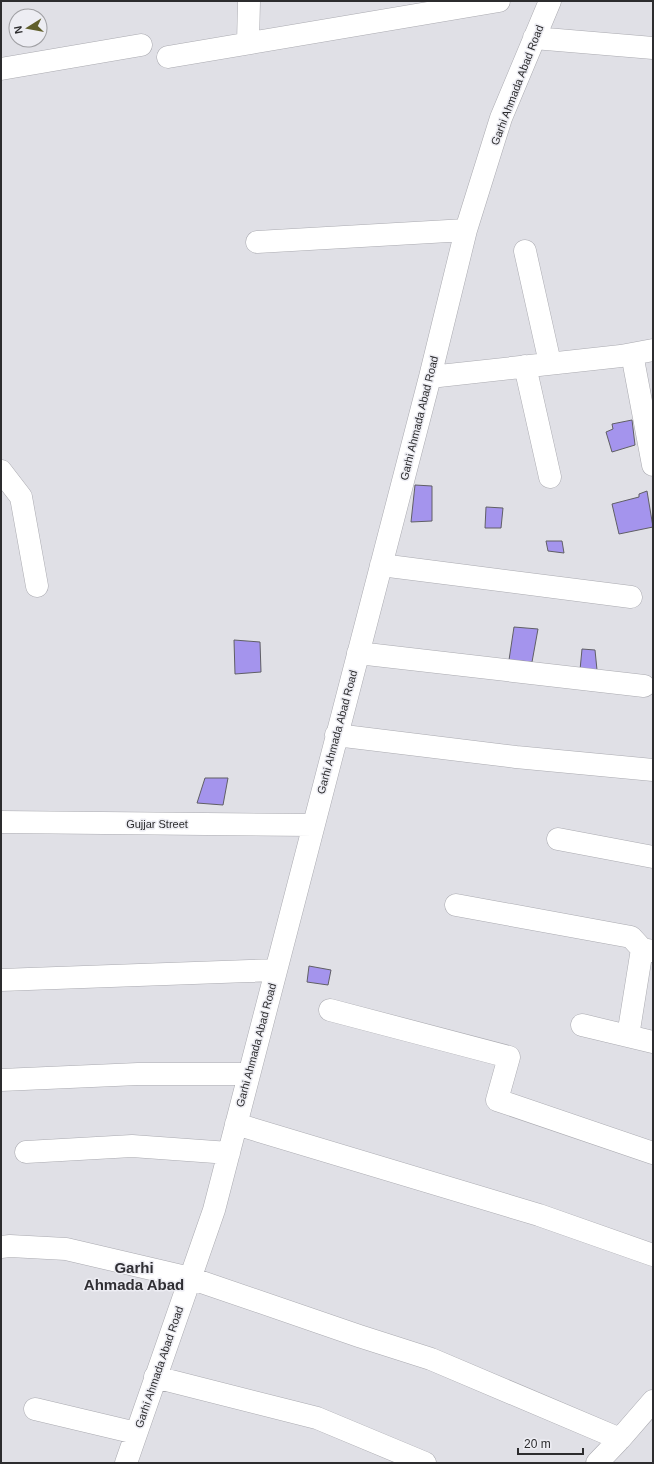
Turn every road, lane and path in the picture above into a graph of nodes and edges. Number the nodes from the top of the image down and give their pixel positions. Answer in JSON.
{"nodes":[{"id":1,"x":249,"y":1,"type":"edge"},
{"id":2,"x":499,"y":1,"type":"edge"},
{"id":3,"x":550,"y":1,"type":"edge"},
{"id":4,"x":534,"y":38,"type":"junction"},
{"id":5,"x":248,"y":43,"type":"junction"},
{"id":6,"x":141,"y":45,"type":"dead end"},
{"id":7,"x":653,"y":48,"type":"edge"},
{"id":8,"x":168,"y":57,"type":"dead end"},
{"id":9,"x":1,"y":69,"type":"edge"},
{"id":10,"x":466,"y":230,"type":"junction"},
{"id":11,"x":257,"y":242,"type":"dead end"},
{"id":12,"x":525,"y":251,"type":"dead end"},
{"id":13,"x":643,"y":352,"type":"edge"},
{"id":14,"x":550,"y":363,"type":"junction"},
{"id":15,"x":524,"y":366,"type":"junction"},
{"id":16,"x":430,"y":377,"type":"junction"},
{"id":17,"x":653,"y":465,"type":"edge"},
{"id":18,"x":1,"y":471,"type":"edge"},
{"id":19,"x":550,"y":477,"type":"dead end"},
{"id":20,"x":381,"y":565,"type":"junction"},
{"id":21,"x":37,"y":586,"type":"dead end"},
{"id":22,"x":631,"y":596,"type":"dead end"},
{"id":23,"x":358,"y":653,"type":"junction"},
{"id":24,"x":644,"y":686,"type":"dead end"},
{"id":25,"x":336,"y":735,"type":"junction"},
{"id":26,"x":653,"y":770,"type":"edge"},
{"id":27,"x":1,"y":822,"type":"edge"},
{"id":28,"x":313,"y":825,"type":"junction"},
{"id":29,"x":558,"y":839,"type":"dead end"},
{"id":30,"x":653,"y":857,"type":"edge"},
{"id":31,"x":456,"y":905,"type":"dead end"},
{"id":32,"x":647,"y":950,"type":"edge"},
{"id":33,"x":276,"y":970,"type":"junction"},
{"id":34,"x":1,"y":980,"type":"edge"},
{"id":35,"x":330,"y":1010,"type":"dead end"},
{"id":36,"x":582,"y":1025,"type":"dead end"},
{"id":37,"x":628,"y":1036,"type":"junction"},
{"id":38,"x":653,"y":1042,"type":"edge"},
{"id":39,"x":249,"y":1074,"type":"junction"},
{"id":40,"x":1,"y":1080,"type":"edge"},
{"id":41,"x":236,"y":1124,"type":"junction"},
{"id":42,"x":26,"y":1152,"type":"dead end"},
{"id":43,"x":229,"y":1153,"type":"junction"},
{"id":44,"x":653,"y":1153,"type":"edge"},
{"id":45,"x":1,"y":1247,"type":"edge"},
{"id":46,"x":653,"y":1256,"type":"edge"},
{"id":47,"x":190,"y":1278,"type":"junction"},
{"id":48,"x":155,"y":1377,"type":"junction"},
{"id":49,"x":35,"y":1409,"type":"dead end"},
{"id":50,"x":650,"y":1410,"type":"edge"},
{"id":51,"x":136,"y":1433,"type":"junction"},
{"id":52,"x":620,"y":1439,"type":"junction"},
{"id":53,"x":126,"y":1463,"type":"edge"},
{"id":54,"x":425,"y":1463,"type":"edge"},
{"id":55,"x":597,"y":1463,"type":"edge"}],
"edges":[{"from":1,"to":5,"type":"street"},
{"from":2,"to":5,"type":"street"},
{"from":3,"to":4,"type":"street","name":"Garhi Ahmada Abad Road"},
{"from":4,"to":7,"type":"street"},
{"from":4,"to":10,"type":"street","name":"Garhi Ahmada Abad Road"},
{"from":5,"to":8,"type":"street"},
{"from":6,"to":9,"type":"street"},
{"from":10,"to":11,"type":"street"},
{"from":10,"to":16,"type":"street","name":"Garhi Ahmada Abad Road"},
{"from":12,"to":14,"type":"street"},
{"from":13,"to":14,"type":"street"},
{"from":13,"to":17,"type":"street"},
{"from":14,"to":15,"type":"street"},
{"from":15,"to":16,"type":"street"},
{"from":15,"to":19,"type":"street"},
{"from":16,"to":20,"type":"street","name":"Garhi Ahmada Abad Road"},
{"from":18,"to":21,"type":"street"},
{"from":20,"to":22,"type":"street"},
{"from":20,"to":23,"type":"street","name":"Garhi Ahmada Abad Road"},
{"from":23,"to":24,"type":"street"},
{"from":23,"to":25,"type":"street","name":"Garhi Ahmada Abad Road"},
{"from":25,"to":26,"type":"street"},
{"from":25,"to":28,"type":"street","name":"Garhi Ahmada Abad Road"},
{"from":27,"to":28,"type":"street","name":"Gujjar Street"},
{"from":28,"to":33,"type":"street","name":"Garhi Ahmada Abad Road"},
{"from":29,"to":30,"type":"street"},
{"from":31,"to":32,"type":"street"},
{"from":32,"to":37,"type":"street"},
{"from":33,"to":34,"type":"street"},
{"from":33,"to":39,"type":"street","name":"Garhi Ahmada Abad Road"},
{"from":35,"to":44,"type":"street"},
{"from":36,"to":37,"type":"street"},
{"from":37,"to":38,"type":"street"},
{"from":39,"to":40,"type":"street"},
{"from":39,"to":41,"type":"street","name":"Garhi Ahmada Abad Road"},
{"from":41,"to":43,"type":"street","name":"Garhi Ahmada Abad Road"},
{"from":41,"to":46,"type":"street"},
{"from":42,"to":43,"type":"street"},
{"from":43,"to":47,"type":"street","name":"Garhi Ahmada Abad Road"},
{"from":45,"to":47,"type":"street"},
{"from":47,"to":48,"type":"street","name":"Garhi Ahmada Abad Road"},
{"from":47,"to":52,"type":"street"},
{"from":48,"to":51,"type":"street","name":"Garhi Ahmada Abad Road"},
{"from":48,"to":54,"type":"street"},
{"from":49,"to":51,"type":"street"},
{"from":50,"to":52,"type":"street"},
{"from":51,"to":53,"type":"street","name":"Garhi Ahmada Abad Road"},
{"from":52,"to":55,"type":"street"}]}
